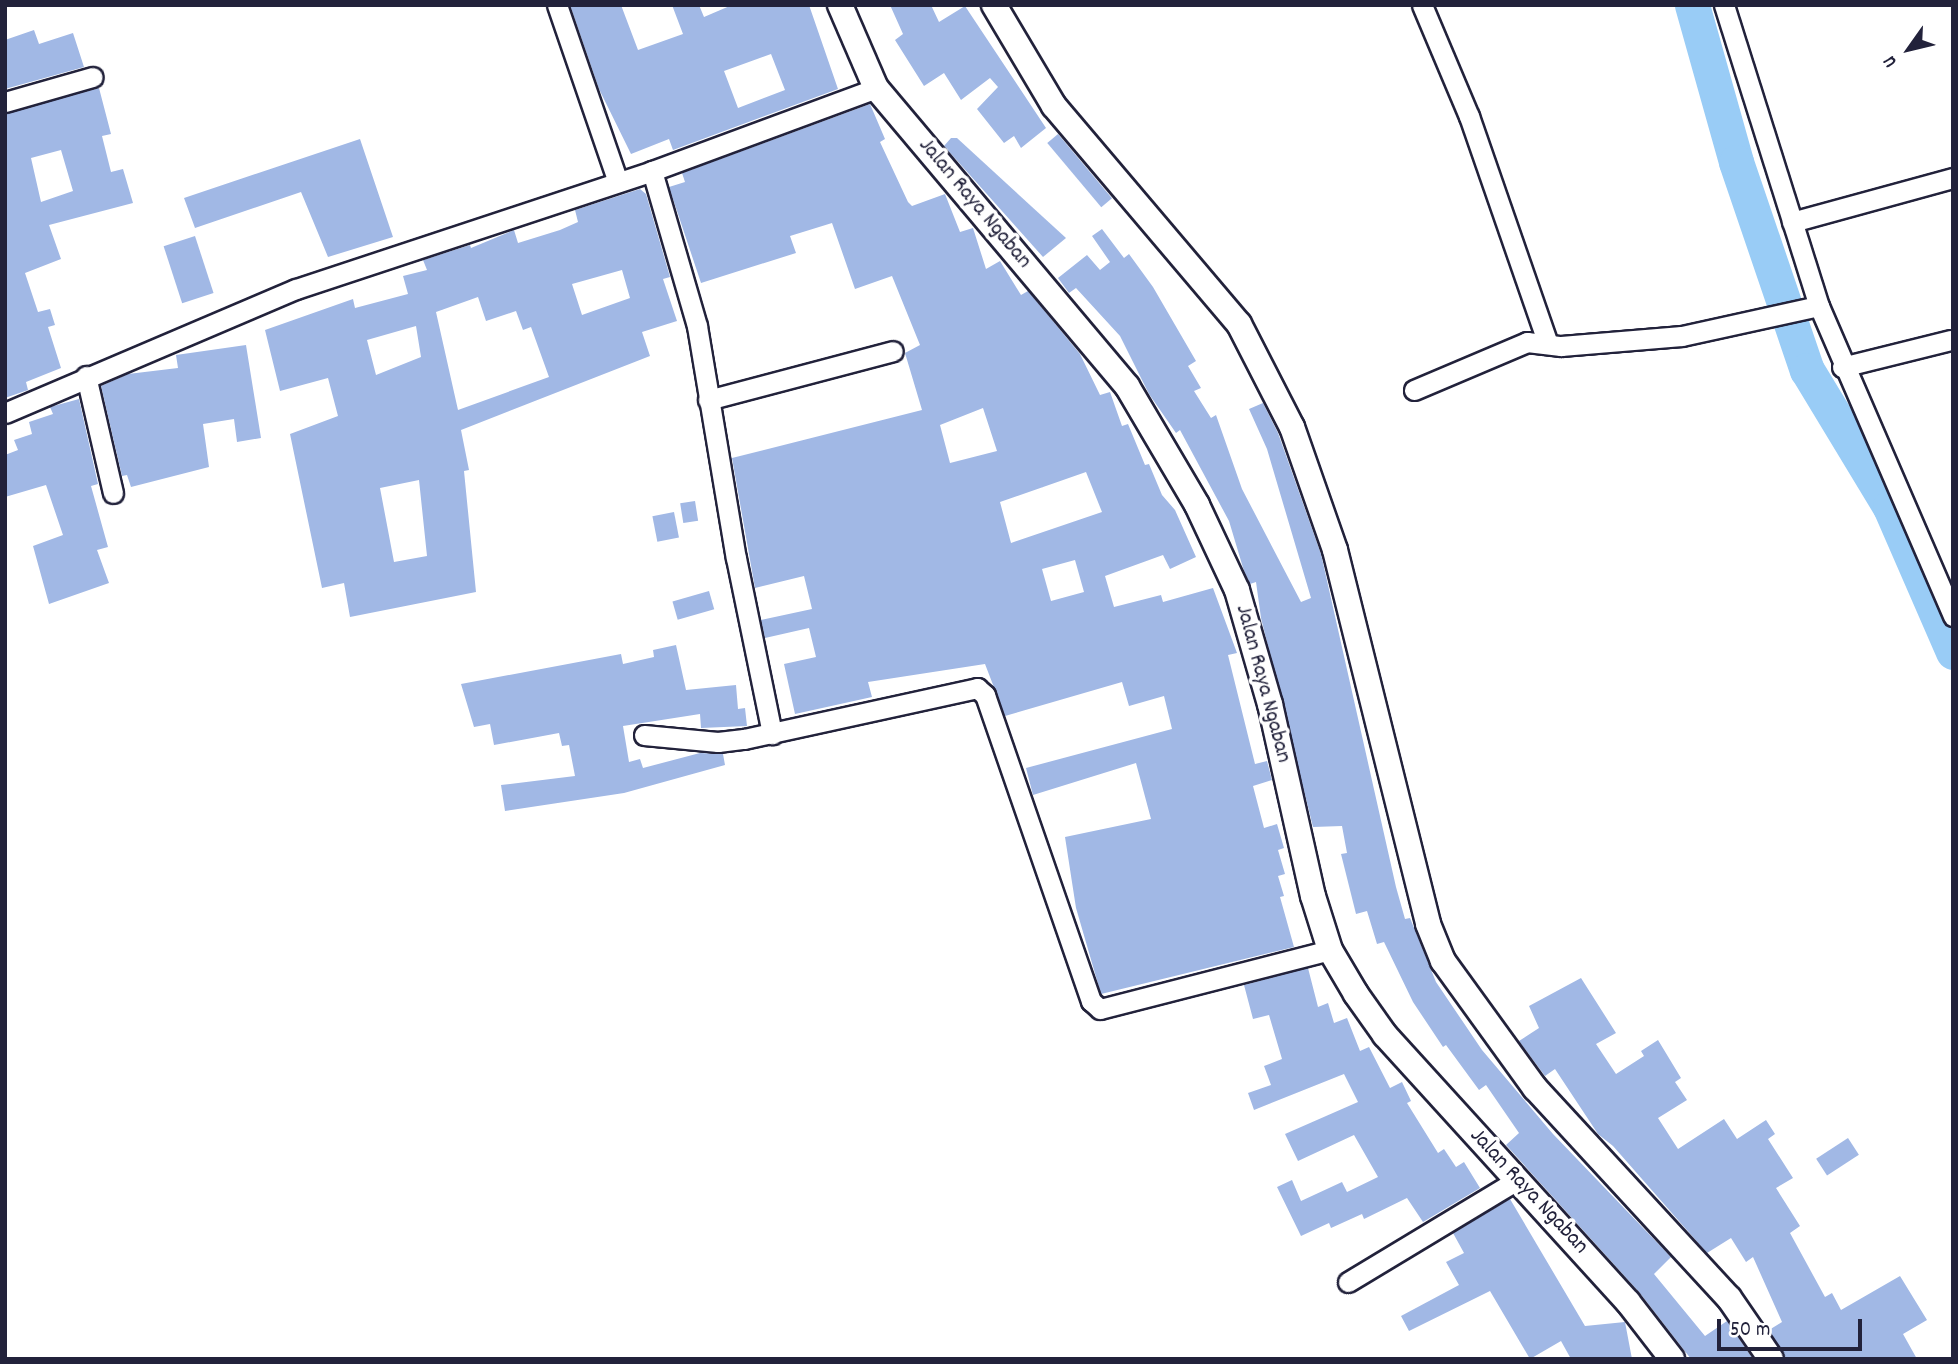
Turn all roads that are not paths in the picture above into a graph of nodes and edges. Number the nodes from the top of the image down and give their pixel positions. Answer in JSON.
{"nodes":[{"id":1,"x":557,"y":5,"type":"edge"},
{"id":2,"x":840,"y":5,"type":"edge"},
{"id":3,"x":994,"y":5,"type":"edge"},
{"id":4,"x":1422,"y":5,"type":"edge"},
{"id":5,"x":1724,"y":5,"type":"edge"},
{"id":6,"x":93,"y":77,"type":"dead end"},
{"id":7,"x":876,"y":88,"type":"junction"},
{"id":8,"x":5,"y":102,"type":"edge"},
{"id":9,"x":652,"y":172,"type":"junction"},
{"id":10,"x":1953,"y":178,"type":"edge"},
{"id":11,"x":618,"y":182,"type":"junction"},
{"id":12,"x":1792,"y":222,"type":"junction"},
{"id":13,"x":1819,"y":306,"type":"junction"},
{"id":14,"x":1951,"y":340,"type":"edge"},
{"id":15,"x":1548,"y":344,"type":"junction"},
{"id":16,"x":893,"y":351,"type":"dead end"},
{"id":17,"x":1842,"y":367,"type":"junction"},
{"id":18,"x":86,"y":376,"type":"junction"},
{"id":19,"x":1414,"y":390,"type":"dead end"},
{"id":20,"x":708,"y":400,"type":"junction"},
{"id":21,"x":5,"y":413,"type":"edge"},
{"id":22,"x":113,"y":493,"type":"dead end"},
{"id":23,"x":1953,"y":616,"type":"edge"},
{"id":24,"x":772,"y":734,"type":"junction"},
{"id":25,"x":644,"y":735,"type":"dead end"},
{"id":26,"x":1330,"y":950,"type":"junction"},
{"id":27,"x":1517,"y":1180,"type":"junction"},
{"id":28,"x":1348,"y":1282,"type":"dead end"},
{"id":29,"x":1672,"y":1359,"type":"edge"},
{"id":30,"x":1771,"y":1359,"type":"edge"}],
"edges":[{"from":1,"to":11,"type":"street"},
{"from":2,"to":7,"type":"street","name":"Jalan Raya Ngaban"},
{"from":3,"to":30,"type":"street"},
{"from":4,"to":15,"type":"street"},
{"from":5,"to":12,"type":"street"},
{"from":6,"to":8,"type":"street"},
{"from":7,"to":9,"type":"street"},
{"from":7,"to":26,"type":"street","name":"Jalan Raya Ngaban"},
{"from":9,"to":11,"type":"street"},
{"from":9,"to":20,"type":"street"},
{"from":10,"to":12,"type":"street"},
{"from":11,"to":18,"type":"street"},
{"from":12,"to":13,"type":"street"},
{"from":13,"to":15,"type":"street"},
{"from":13,"to":17,"type":"street"},
{"from":14,"to":17,"type":"street"},
{"from":15,"to":19,"type":"street"},
{"from":16,"to":20,"type":"street"},
{"from":17,"to":23,"type":"street"},
{"from":18,"to":21,"type":"street"},
{"from":18,"to":22,"type":"street"},
{"from":20,"to":24,"type":"street"},
{"from":24,"to":25,"type":"street"},
{"from":24,"to":26,"type":"street"},
{"from":26,"to":27,"type":"street","name":"Jalan Raya Ngaban"},
{"from":27,"to":28,"type":"street"},
{"from":27,"to":29,"type":"street","name":"Jalan Raya Ngaban"}]}
